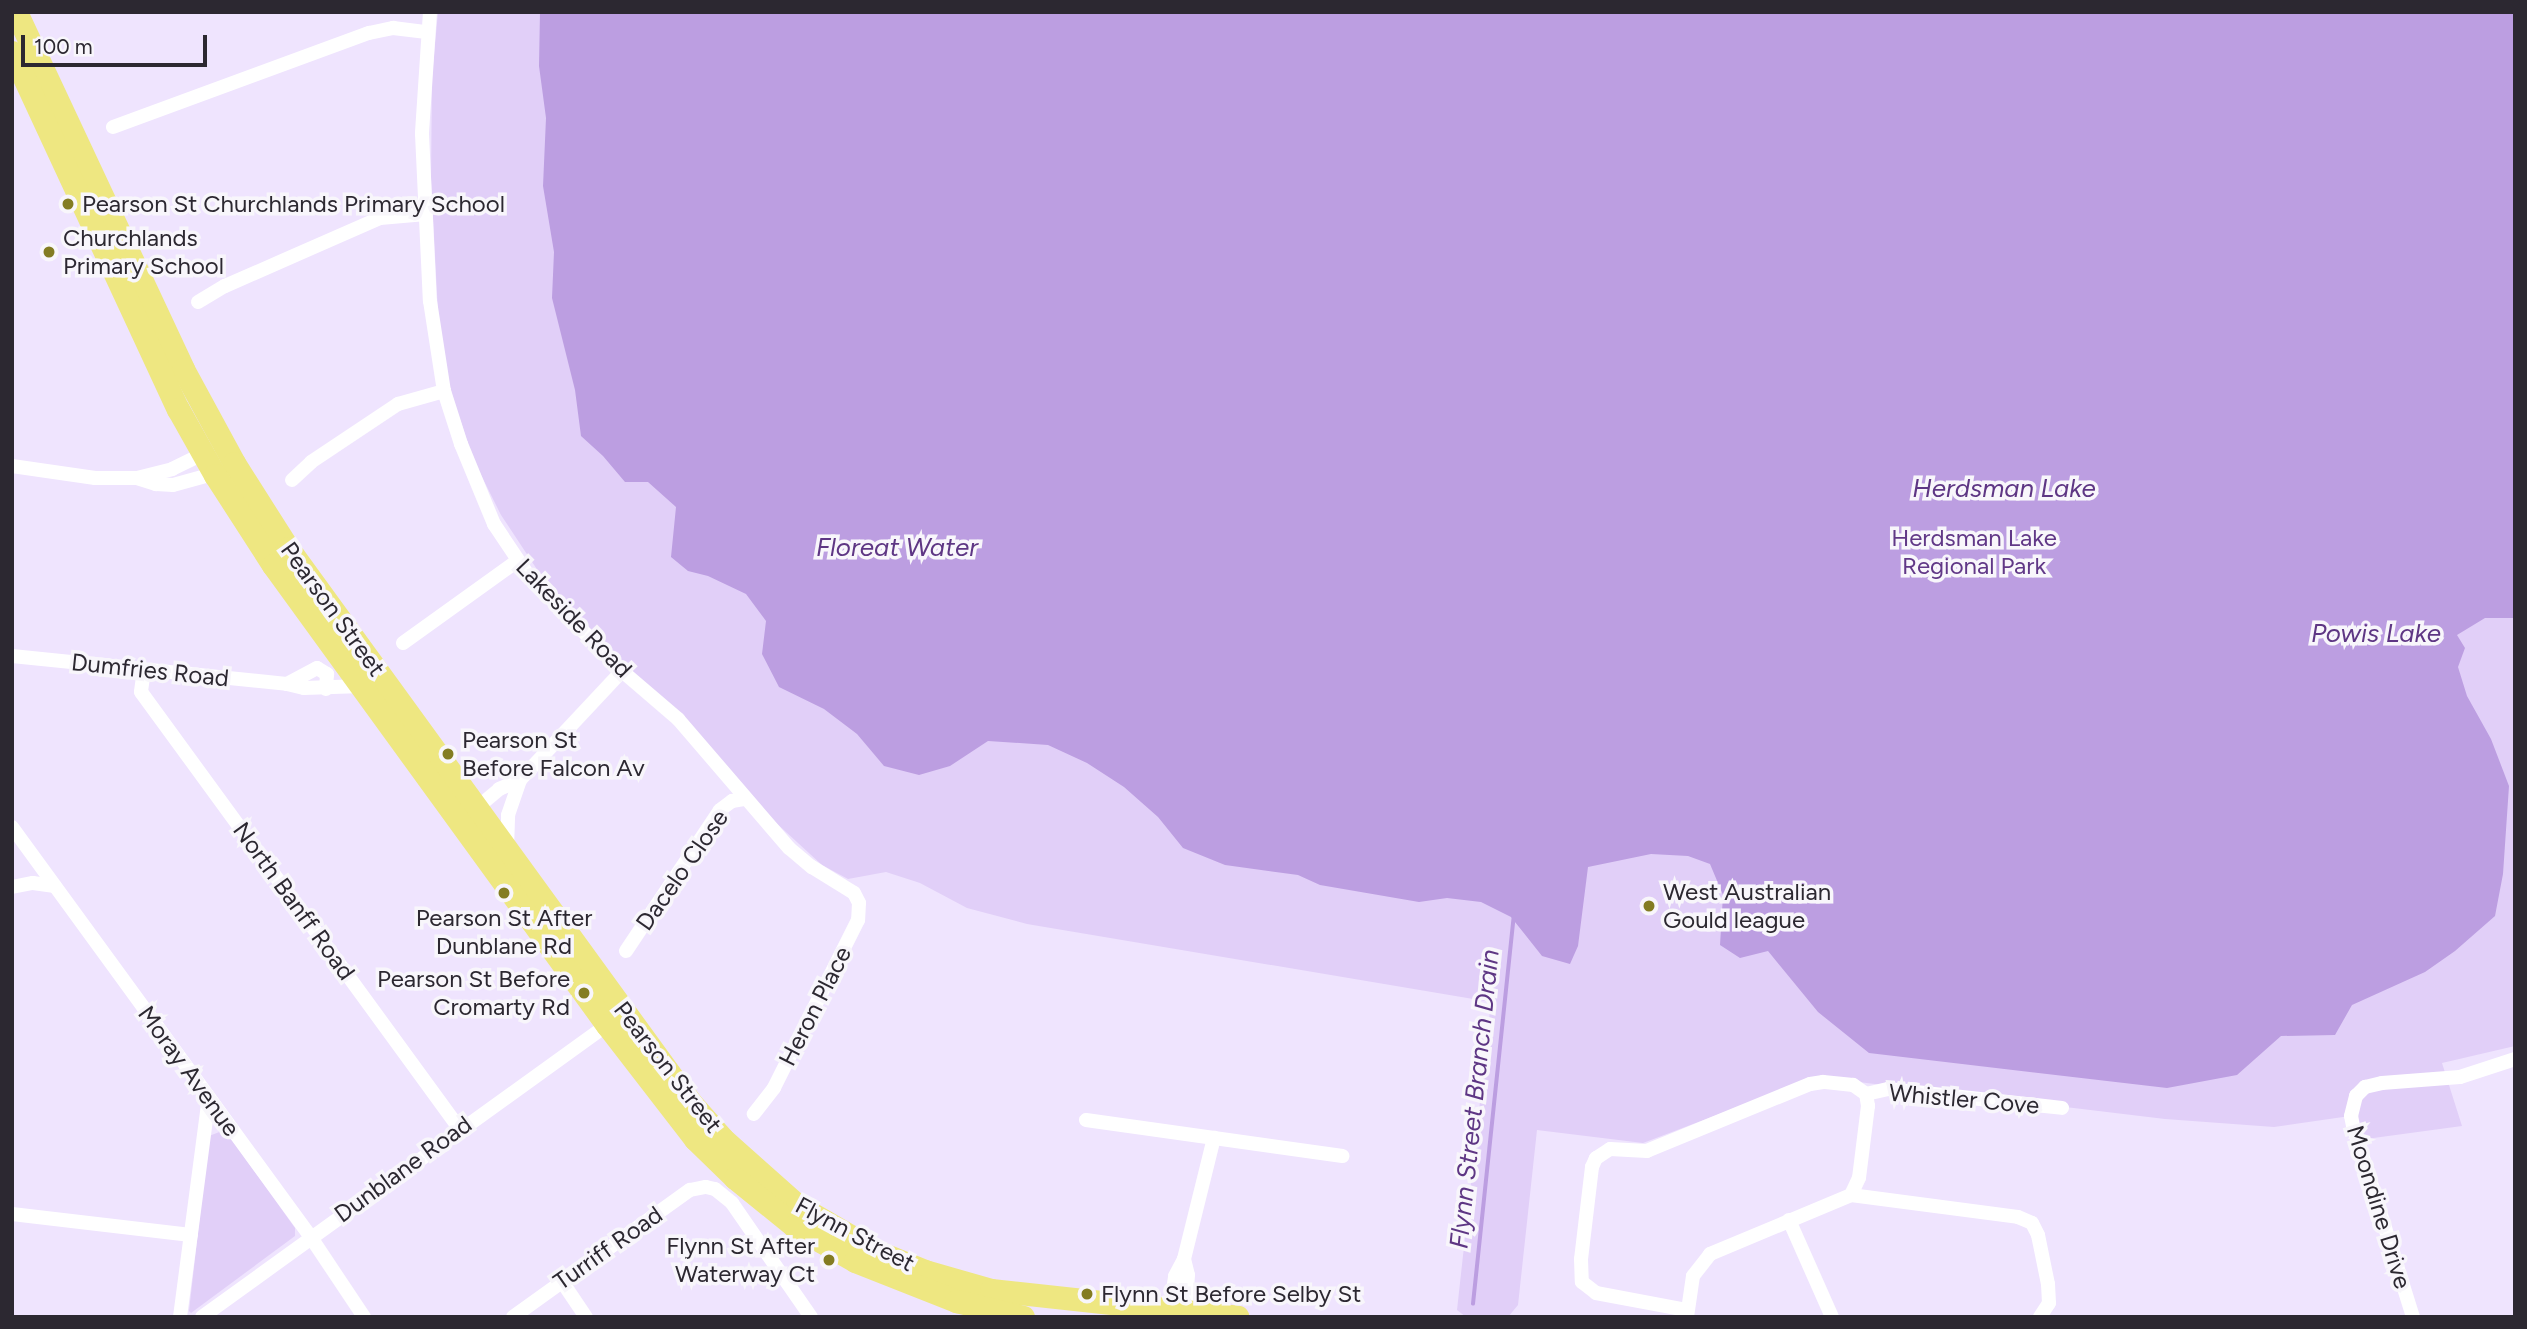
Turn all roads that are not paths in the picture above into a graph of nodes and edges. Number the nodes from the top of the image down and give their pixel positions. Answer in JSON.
{"nodes":[{"id":1,"x":16,"y":12,"type":"edge"},
{"id":2,"x":430,"y":12,"type":"edge"},
{"id":3,"x":428,"y":32,"type":"junction"},
{"id":4,"x":12,"y":52,"type":"edge"},
{"id":5,"x":113,"y":127,"type":"dead end"},
{"id":6,"x":426,"y":214,"type":"junction"},
{"id":7,"x":198,"y":302,"type":"dead end"},
{"id":8,"x":444,"y":391,"type":"junction"},
{"id":9,"x":212,"y":448,"type":"junction"},
{"id":10,"x":12,"y":466,"type":"edge"},
{"id":11,"x":224,"y":469,"type":"junction"},
{"id":12,"x":137,"y":478,"type":"junction"},
{"id":13,"x":292,"y":480,"type":"dead end"},
{"id":14,"x":517,"y":561,"type":"junction"},
{"id":15,"x":403,"y":643,"type":"dead end"},
{"id":16,"x":12,"y":656,"type":"edge"},
{"id":17,"x":144,"y":670,"type":"junction"},
{"id":18,"x":622,"y":671,"type":"junction"},
{"id":19,"x":287,"y":684,"type":"junction"},
{"id":20,"x":362,"y":686,"type":"junction"},
{"id":21,"x":326,"y":689,"type":"junction"},
{"id":22,"x":520,"y":780,"type":"junction"},
{"id":23,"x":744,"y":799,"type":"junction"},
{"id":24,"x":469,"y":815,"type":"junction"},
{"id":25,"x":12,"y":827,"type":"edge"},
{"id":26,"x":507,"y":850,"type":"junction"},
{"id":27,"x":55,"y":886,"type":"junction"},
{"id":28,"x":12,"y":887,"type":"edge"},
{"id":29,"x":854,"y":893,"type":"joint"},
{"id":30,"x":626,"y":951,"type":"dead end"},
{"id":31,"x":607,"y":1025,"type":"junction"},
{"id":32,"x":2515,"y":1059,"type":"edge"},
{"id":33,"x":1866,"y":1094,"type":"junction"},
{"id":34,"x":208,"y":1098,"type":"junction"},
{"id":35,"x":2062,"y":1108,"type":"dead end"},
{"id":36,"x":754,"y":1114,"type":"dead end"},
{"id":37,"x":1086,"y":1120,"type":"dead end"},
{"id":38,"x":459,"y":1128,"type":"junction"},
{"id":39,"x":1214,"y":1138,"type":"junction"},
{"id":40,"x":737,"y":1153,"type":"joint"},
{"id":41,"x":1342,"y":1156,"type":"dead end"},
{"id":42,"x":734,"y":1178,"type":"joint"},
{"id":43,"x":1850,"y":1195,"type":"junction"},
{"id":44,"x":12,"y":1214,"type":"edge"},
{"id":45,"x":1789,"y":1220,"type":"junction"},
{"id":46,"x":191,"y":1235,"type":"junction"},
{"id":47,"x":310,"y":1236,"type":"junction"},
{"id":48,"x":561,"y":1280,"type":"junction"},
{"id":49,"x":1031,"y":1295,"type":"junction"},
{"id":50,"x":1177,"y":1313,"type":"edge"},
{"id":51,"x":1687,"y":1313,"type":"edge"},
{"id":52,"x":180,"y":1317,"type":"edge"},
{"id":53,"x":202,"y":1317,"type":"edge"},
{"id":54,"x":364,"y":1317,"type":"edge"},
{"id":55,"x":513,"y":1317,"type":"edge"},
{"id":56,"x":586,"y":1317,"type":"edge"},
{"id":57,"x":811,"y":1317,"type":"edge"},
{"id":58,"x":1023,"y":1317,"type":"edge"},
{"id":59,"x":1066,"y":1317,"type":"edge"},
{"id":60,"x":1238,"y":1317,"type":"edge"},
{"id":61,"x":1832,"y":1317,"type":"edge"},
{"id":62,"x":2040,"y":1317,"type":"edge"},
{"id":63,"x":2413,"y":1317,"type":"edge"}],
"edges":[{"from":1,"to":9,"type":"main road","name":"Pearson Street"},
{"from":2,"to":3,"type":"street","name":"Lakeside Road"},
{"from":3,"to":5,"type":"street"},
{"from":3,"to":6,"type":"street","name":"Lakeside Road"},
{"from":4,"to":9,"type":"main road","name":"Pearson Street"},
{"from":6,"to":7,"type":"street"},
{"from":6,"to":8,"type":"street","name":"Lakeside Road"},
{"from":8,"to":13,"type":"street"},
{"from":8,"to":14,"type":"street","name":"Lakeside Road"},
{"from":9,"to":11,"type":"main road","name":"Pearson Street"},
{"from":9,"to":12,"type":"street"},
{"from":10,"to":12,"type":"street"},
{"from":11,"to":12,"type":"street"},
{"from":11,"to":20,"type":"main road","name":"Pearson Street"},
{"from":11,"to":24,"type":"main road","name":"Pearson Street"},
{"from":14,"to":15,"type":"street"},
{"from":14,"to":18,"type":"street","name":"Lakeside Road"},
{"from":16,"to":17,"type":"street","name":"Dumfries Road"},
{"from":17,"to":19,"type":"street","name":"Dumfries Road"},
{"from":17,"to":38,"type":"street","name":"North Banff Road"},
{"from":18,"to":22,"type":"street"},
{"from":18,"to":23,"type":"street","name":"Lakeside Road"},
{"from":19,"to":21,"type":"street","name":"Dumfries Road"},
{"from":19,"to":21,"type":"street"},
{"from":20,"to":21,"type":"street","name":"Dumfries Road"},
{"from":20,"to":24,"type":"main road","name":"Pearson Street"},
{"from":22,"to":24,"type":"street"},
{"from":22,"to":26,"type":"street"},
{"from":23,"to":29,"type":"street","name":"Lakeside Road"},
{"from":23,"to":30,"type":"street","name":"Dacelo Close"},
{"from":24,"to":26,"type":"main road","name":"Pearson Street"},
{"from":24,"to":31,"type":"main road","name":"Pearson Street"},
{"from":25,"to":27,"type":"street","name":"Moray Avenue"},
{"from":26,"to":40,"type":"main road","name":"Pearson Street"},
{"from":27,"to":28,"type":"street"},
{"from":27,"to":34,"type":"street","name":"Moray Avenue"},
{"from":29,"to":36,"type":"street","name":"Heron Place"},
{"from":31,"to":38,"type":"street","name":"Dunblane Road"},
{"from":31,"to":42,"type":"main road","name":"Pearson Street"},
{"from":32,"to":63,"type":"street","name":"Moondine Drive"},
{"from":33,"to":35,"type":"street","name":"Whistler Cove"},
{"from":33,"to":43,"type":"street"},
{"from":33,"to":51,"type":"street"},
{"from":34,"to":46,"type":"street"},
{"from":34,"to":47,"type":"street","name":"Moray Avenue"},
{"from":37,"to":39,"type":"street"},
{"from":38,"to":47,"type":"street","name":"Dunblane Road"},
{"from":39,"to":41,"type":"street"},
{"from":39,"to":50,"type":"street"},
{"from":40,"to":49,"type":"main road","name":"Flynn Street"},
{"from":42,"to":58,"type":"main road","name":"Flynn Street"},
{"from":43,"to":45,"type":"street"},
{"from":43,"to":62,"type":"street"},
{"from":44,"to":46,"type":"street"},
{"from":45,"to":51,"type":"street"},
{"from":45,"to":61,"type":"street"},
{"from":46,"to":52,"type":"street"},
{"from":47,"to":53,"type":"street","name":"Dunblane Road"},
{"from":47,"to":54,"type":"street","name":"Moray Avenue"},
{"from":48,"to":55,"type":"street","name":"Turriff Road"},
{"from":48,"to":56,"type":"street"},
{"from":48,"to":57,"type":"street","name":"Turriff Road"},
{"from":49,"to":50,"type":"main road","name":"Flynn Street"},
{"from":49,"to":59,"type":"main road"},
{"from":50,"to":60,"type":"main road","name":"Flynn Street"}]}
